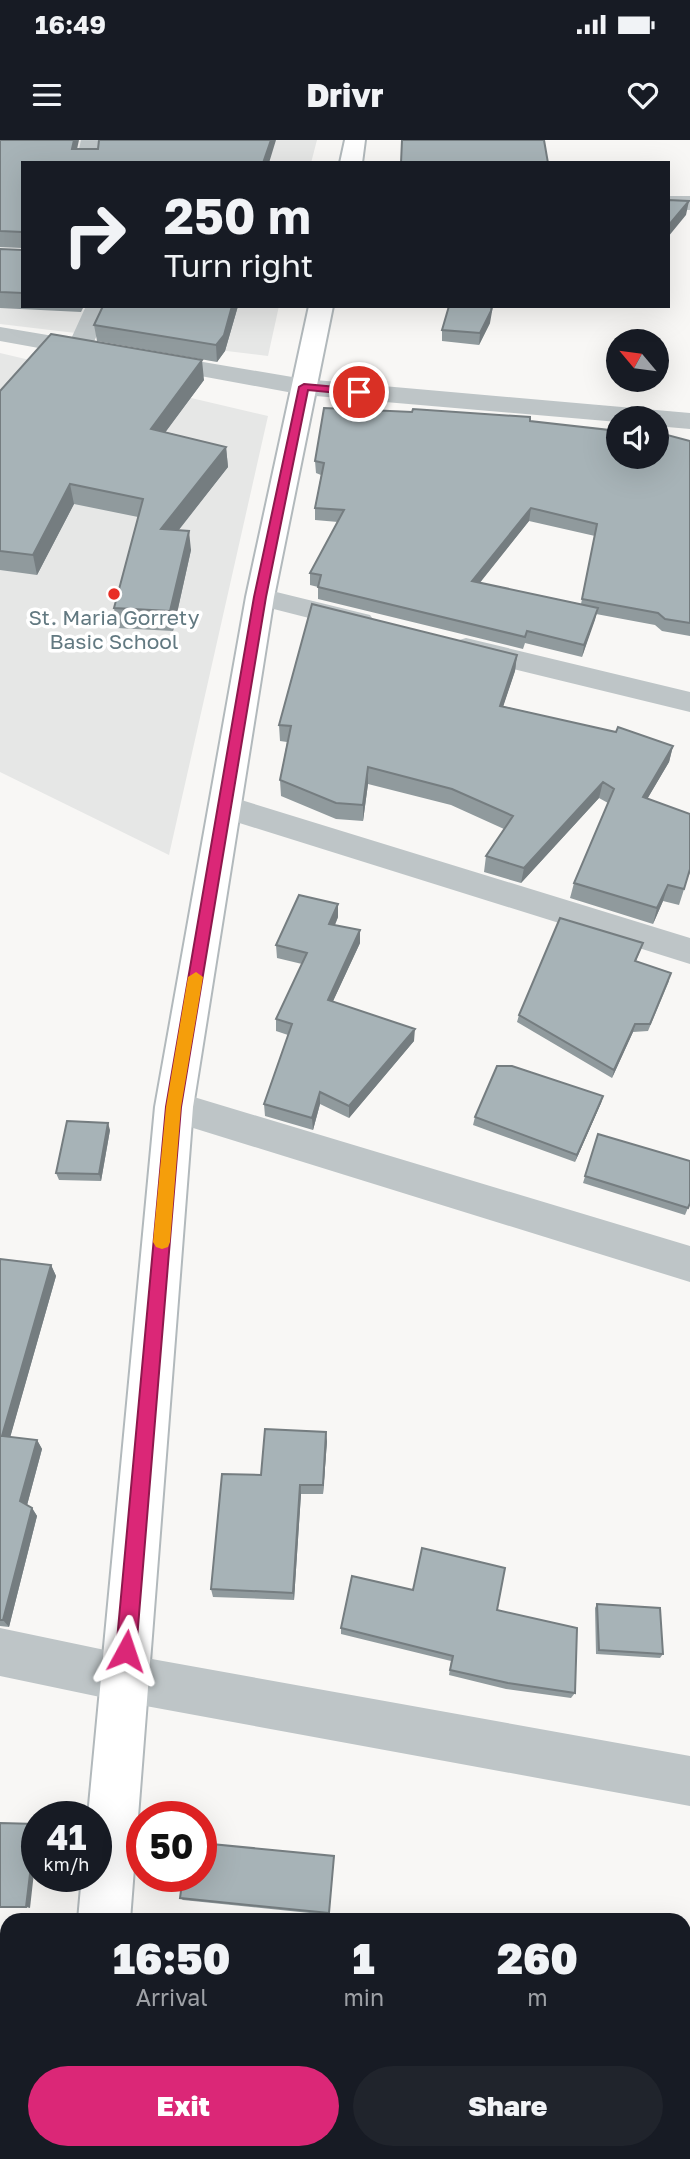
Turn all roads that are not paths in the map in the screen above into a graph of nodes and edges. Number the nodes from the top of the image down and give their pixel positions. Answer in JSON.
{"nodes":[{"id":1,"x":90,"y":140,"type":"edge"},
{"id":2,"x":355,"y":140,"type":"edge"},
{"id":3,"x":87,"y":161,"type":"edge"},
{"id":4,"x":351,"y":161,"type":"edge"},
{"id":5,"x":670,"y":203,"type":"edge"},
{"id":6,"x":690,"y":203,"type":"edge"},
{"id":7,"x":97,"y":308,"type":"edge"},
{"id":8,"x":321,"y":308,"type":"edge"},
{"id":9,"x":0,"y":334,"type":"edge"},
{"id":10,"x":79,"y":348,"type":"junction"},
{"id":11,"x":304,"y":387,"type":"junction"},
{"id":12,"x":690,"y":421,"type":"edge"},
{"id":13,"x":260,"y":597,"type":"junction"},
{"id":14,"x":381,"y":627,"type":"edge"},
{"id":15,"x":435,"y":640,"type":"edge"},
{"id":16,"x":690,"y":702,"type":"edge"},
{"id":17,"x":225,"y":807,"type":"junction"},
{"id":18,"x":690,"y":951,"type":"edge"},
{"id":19,"x":174,"y":1107,"type":"junction"},
{"id":20,"x":690,"y":1264,"type":"edge"},
{"id":21,"x":0,"y":1652,"type":"edge"},
{"id":22,"x":124,"y":1678,"type":"junction"},
{"id":23,"x":690,"y":1781,"type":"edge"},
{"id":24,"x":105,"y":1913,"type":"edge"}],
"edges":[{"from":1,"to":3,"type":"street"},
{"from":2,"to":4,"type":"main road"},
{"from":5,"to":6,"type":"street"},
{"from":7,"to":10,"type":"street"},
{"from":8,"to":11,"type":"main road"},
{"from":9,"to":10,"type":"street"},
{"from":10,"to":11,"type":"street"},
{"from":11,"to":12,"type":"street"},
{"from":11,"to":13,"type":"main road"},
{"from":13,"to":14,"type":"street"},
{"from":13,"to":17,"type":"main road"},
{"from":15,"to":16,"type":"street"},
{"from":17,"to":18,"type":"street"},
{"from":17,"to":19,"type":"main road"},
{"from":19,"to":20,"type":"street"},
{"from":19,"to":22,"type":"main road"},
{"from":21,"to":22,"type":"street"},
{"from":22,"to":23,"type":"street"},
{"from":22,"to":24,"type":"main road"}]}
